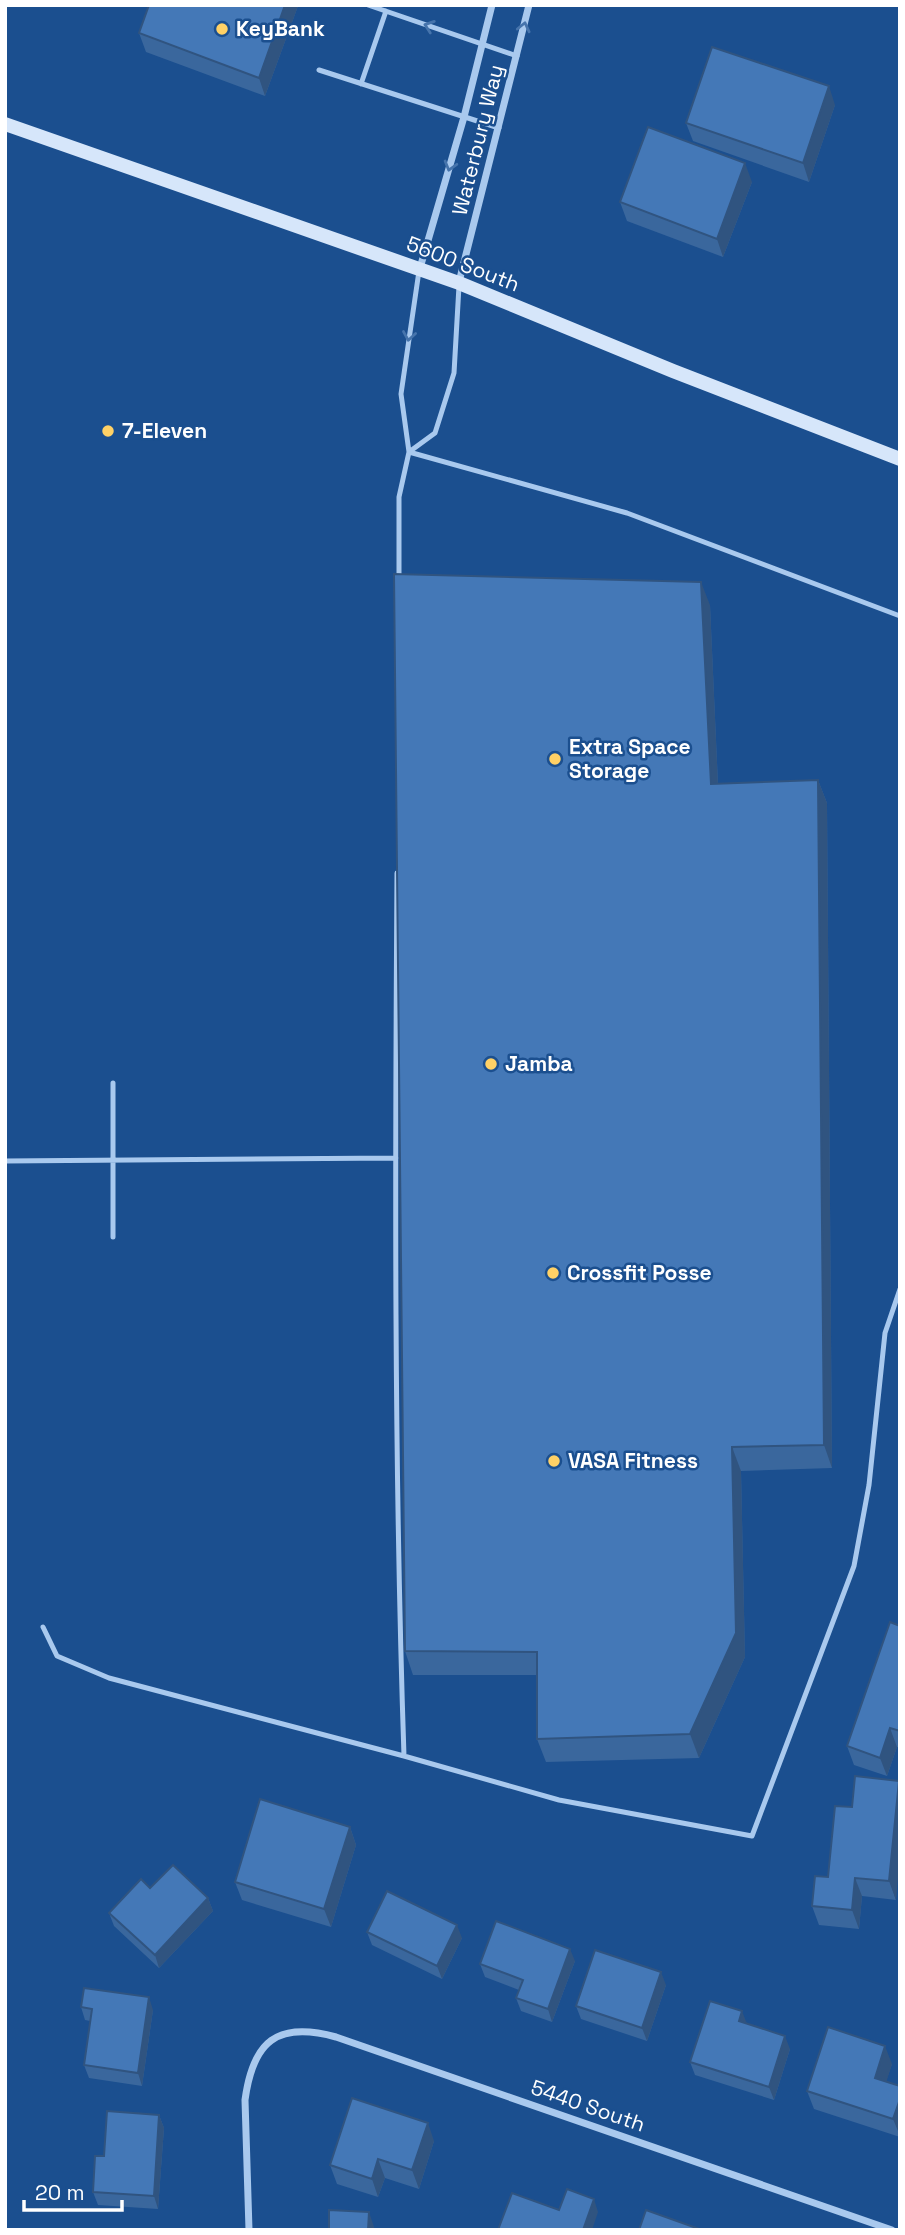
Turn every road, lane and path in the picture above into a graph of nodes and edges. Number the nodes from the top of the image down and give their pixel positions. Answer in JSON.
{"nodes":[{"id":1,"x":368,"y":5,"type":"edge"},
{"id":2,"x":492,"y":5,"type":"edge"},
{"id":3,"x":529,"y":5,"type":"edge"},
{"id":4,"x":386,"y":11,"type":"junction"},
{"id":5,"x":482,"y":45,"type":"junction"},
{"id":6,"x":517,"y":56,"type":"junction"},
{"id":7,"x":319,"y":70,"type":"dead end"},
{"id":8,"x":361,"y":84,"type":"junction"},
{"id":9,"x":464,"y":117,"type":"junction"},
{"id":10,"x":5,"y":124,"type":"edge"},
{"id":11,"x":499,"y":128,"type":"junction"},
{"id":12,"x":420,"y":268,"type":"junction"},
{"id":13,"x":459,"y":283,"type":"junction"},
{"id":14,"x":409,"y":452,"type":"junction"},
{"id":15,"x":900,"y":458,"type":"edge"},
{"id":16,"x":399,"y":588,"type":"edge"},
{"id":17,"x":900,"y":616,"type":"edge"},
{"id":18,"x":397,"y":866,"type":"edge"},
{"id":19,"x":113,"y":1083,"type":"dead end"},
{"id":20,"x":396,"y":1158,"type":"junction"},
{"id":21,"x":113,"y":1160,"type":"junction"},
{"id":22,"x":5,"y":1161,"type":"edge"},
{"id":23,"x":113,"y":1237,"type":"dead end"},
{"id":24,"x":900,"y":1289,"type":"edge"},
{"id":25,"x":43,"y":1628,"type":"dead end"},
{"id":26,"x":404,"y":1756,"type":"junction"},
{"id":27,"x":248,"y":2230,"type":"edge"},
{"id":28,"x":892,"y":2230,"type":"edge"}],
"edges":[{"from":1,"to":4,"type":"lane"},
{"from":2,"to":5,"type":"street","name":"Waterbury Way"},
{"from":6,"to":3,"type":"street","name":"Waterbury Way","one_way":true},
{"from":5,"to":4,"type":"lane","one_way":true},
{"from":4,"to":8,"type":"lane"},
{"from":5,"to":6,"type":"lane"},
{"from":5,"to":9,"type":"street","name":"Waterbury Way"},
{"from":6,"to":11,"type":"street","name":"Waterbury Way"},
{"from":7,"to":8,"type":"lane"},
{"from":8,"to":9,"type":"lane"},
{"from":9,"to":11,"type":"lane"},
{"from":9,"to":12,"type":"street","name":"Waterbury Way","one_way":true},
{"from":10,"to":12,"type":"main road","name":"5600 South"},
{"from":11,"to":13,"type":"street","name":"Waterbury Way"},
{"from":12,"to":13,"type":"main road","name":"5600 South"},
{"from":12,"to":14,"type":"lane","one_way":true},
{"from":13,"to":14,"type":"lane"},
{"from":13,"to":15,"type":"main road","name":"5600 South"},
{"from":14,"to":16,"type":"lane"},
{"from":14,"to":17,"type":"lane"},
{"from":18,"to":20,"type":"lane"},
{"from":19,"to":21,"type":"lane"},
{"from":20,"to":21,"type":"lane"},
{"from":20,"to":26,"type":"lane"},
{"from":21,"to":22,"type":"lane"},
{"from":21,"to":23,"type":"lane"},
{"from":24,"to":26,"type":"lane"},
{"from":25,"to":26,"type":"lane"},
{"from":27,"to":28,"type":"street","name":"5440 South"}]}
